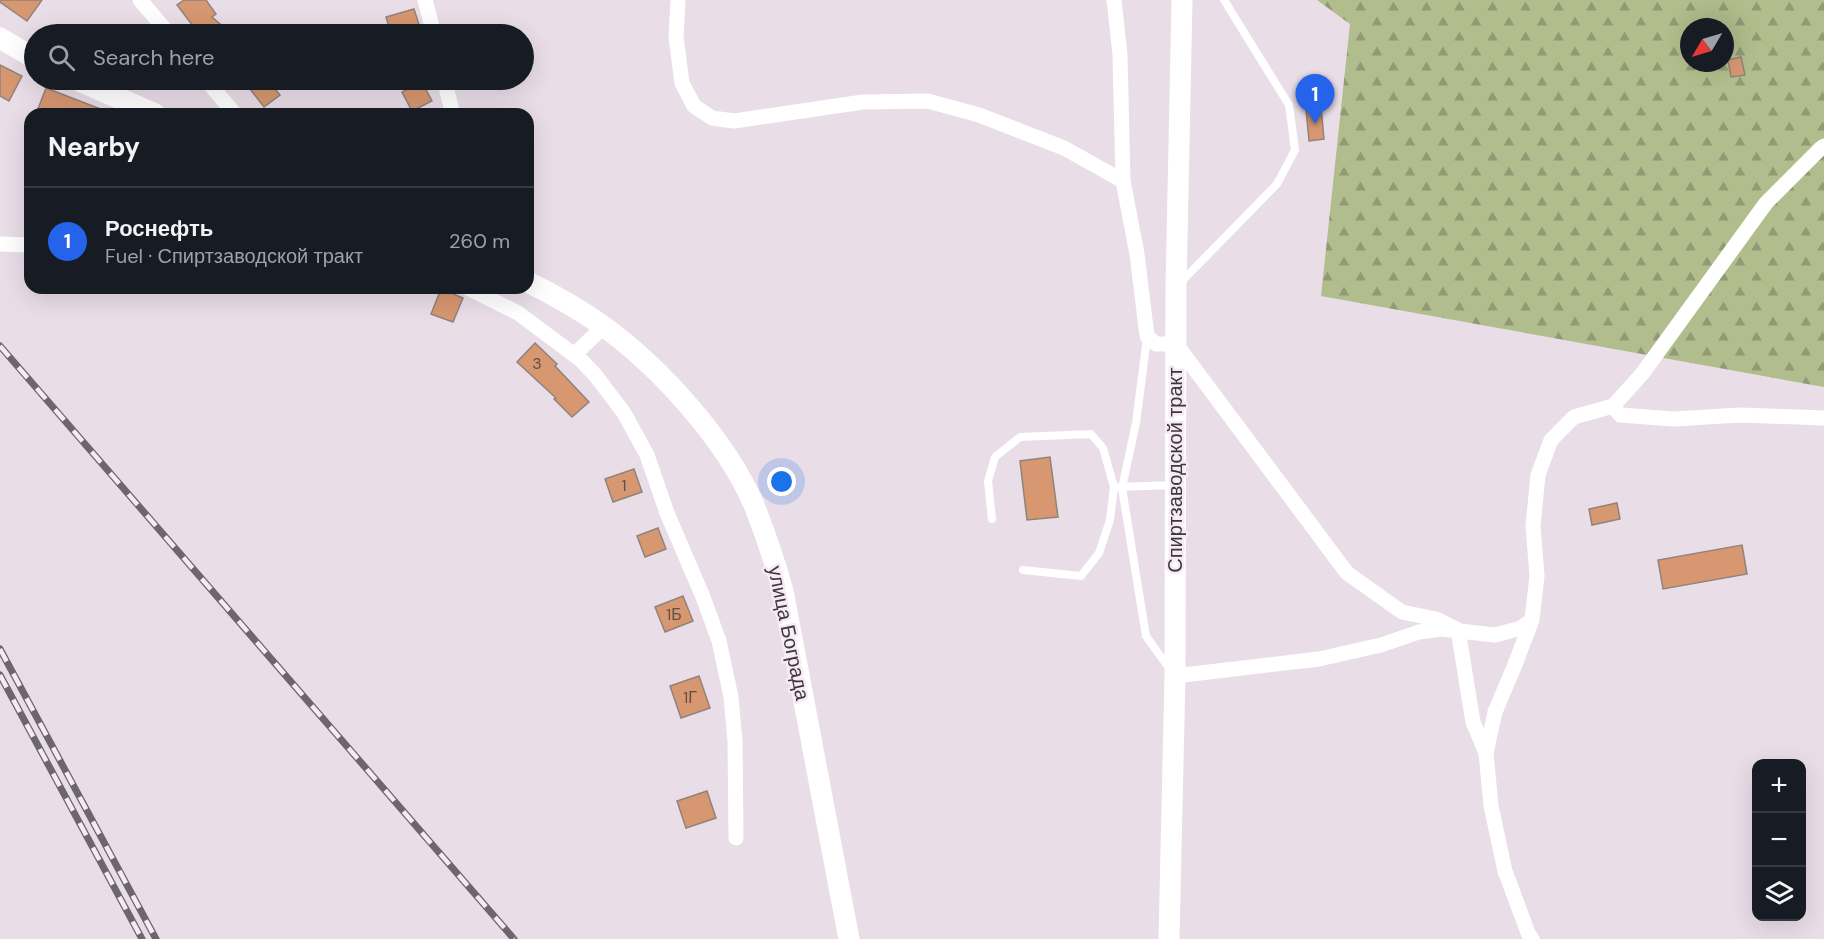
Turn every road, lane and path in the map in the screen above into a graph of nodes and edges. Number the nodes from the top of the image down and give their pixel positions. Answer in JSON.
{"nodes":[{"id":1,"x":140,"y":0,"type":"edge"},
{"id":2,"x":425,"y":0,"type":"edge"},
{"id":3,"x":678,"y":0,"type":"edge"},
{"id":4,"x":1114,"y":0,"type":"edge"},
{"id":5,"x":1182,"y":0,"type":"edge"},
{"id":6,"x":1224,"y":0,"type":"edge"},
{"id":7,"x":160,"y":24,"type":"edge"},
{"id":8,"x":431,"y":24,"type":"edge"},
{"id":9,"x":0,"y":38,"type":"edge"},
{"id":10,"x":24,"y":52,"type":"edge"},
{"id":11,"x":100,"y":90,"type":"edge"},
{"id":12,"x":215,"y":90,"type":"edge"},
{"id":13,"x":447,"y":90,"type":"edge"},
{"id":14,"x":140,"y":108,"type":"edge"},
{"id":15,"x":230,"y":108,"type":"edge"},
{"id":16,"x":451,"y":108,"type":"edge"},
{"id":17,"x":1824,"y":146,"type":"edge"},
{"id":18,"x":1123,"y":181,"type":"junction"},
{"id":19,"x":0,"y":244,"type":"edge"},
{"id":20,"x":24,"y":245,"type":"edge"},
{"id":21,"x":534,"y":285,"type":"edge"},
{"id":22,"x":1176,"y":287,"type":"junction"},
{"id":23,"x":480,"y":294,"type":"edge"},
{"id":24,"x":604,"y":326,"type":"junction"},
{"id":25,"x":1147,"y":336,"type":"junction"},
{"id":26,"x":1176,"y":344,"type":"junction"},
{"id":27,"x":574,"y":354,"type":"junction"},
{"id":28,"x":1613,"y":406,"type":"junction"},
{"id":29,"x":1824,"y":418,"type":"edge"},
{"id":30,"x":1175,"y":485,"type":"junction"},
{"id":31,"x":1118,"y":487,"type":"junction"},
{"id":32,"x":992,"y":519,"type":"dead end"},
{"id":33,"x":1023,"y":570,"type":"dead end"},
{"id":34,"x":1532,"y":620,"type":"junction"},
{"id":35,"x":1458,"y":630,"type":"junction"},
{"id":36,"x":1175,"y":676,"type":"junction"},
{"id":37,"x":1486,"y":753,"type":"junction"},
{"id":38,"x":736,"y":838,"type":"dead end"},
{"id":39,"x":849,"y":939,"type":"edge"},
{"id":40,"x":1169,"y":939,"type":"edge"},
{"id":41,"x":1532,"y":939,"type":"edge"}],
"edges":[{"from":1,"to":7,"type":"street"},
{"from":2,"to":8,"type":"street"},
{"from":3,"to":18,"type":"street"},
{"from":4,"to":18,"type":"street"},
{"from":5,"to":22,"type":"main road","name":"Спиртзаводской тракт"},
{"from":6,"to":22,"type":"lane"},
{"from":9,"to":10,"type":"main road"},
{"from":11,"to":14,"type":"main road"},
{"from":12,"to":15,"type":"street"},
{"from":13,"to":16,"type":"street"},
{"from":17,"to":28,"type":"street"},
{"from":18,"to":25,"type":"street"},
{"from":19,"to":20,"type":"street"},
{"from":21,"to":24,"type":"main road","name":"улица Бограда"},
{"from":22,"to":26,"type":"main road","name":"Спиртзаводской тракт"},
{"from":23,"to":27,"type":"street"},
{"from":24,"to":27,"type":"street"},
{"from":24,"to":39,"type":"main road","name":"улица Бограда"},
{"from":25,"to":26,"type":"street"},
{"from":25,"to":31,"type":"lane"},
{"from":26,"to":30,"type":"main road","name":"Спиртзаводской тракт"},
{"from":26,"to":35,"type":"street"},
{"from":27,"to":38,"type":"street"},
{"from":28,"to":29,"type":"street"},
{"from":28,"to":34,"type":"street"},
{"from":30,"to":31,"type":"lane"},
{"from":30,"to":36,"type":"main road","name":"Спиртзаводской тракт"},
{"from":31,"to":32,"type":"lane"},
{"from":31,"to":33,"type":"lane"},
{"from":31,"to":36,"type":"lane"},
{"from":34,"to":35,"type":"street"},
{"from":34,"to":37,"type":"street"},
{"from":35,"to":36,"type":"street"},
{"from":35,"to":37,"type":"street"},
{"from":36,"to":40,"type":"main road","name":"Спиртзаводской тракт"},
{"from":37,"to":41,"type":"street"}]}
